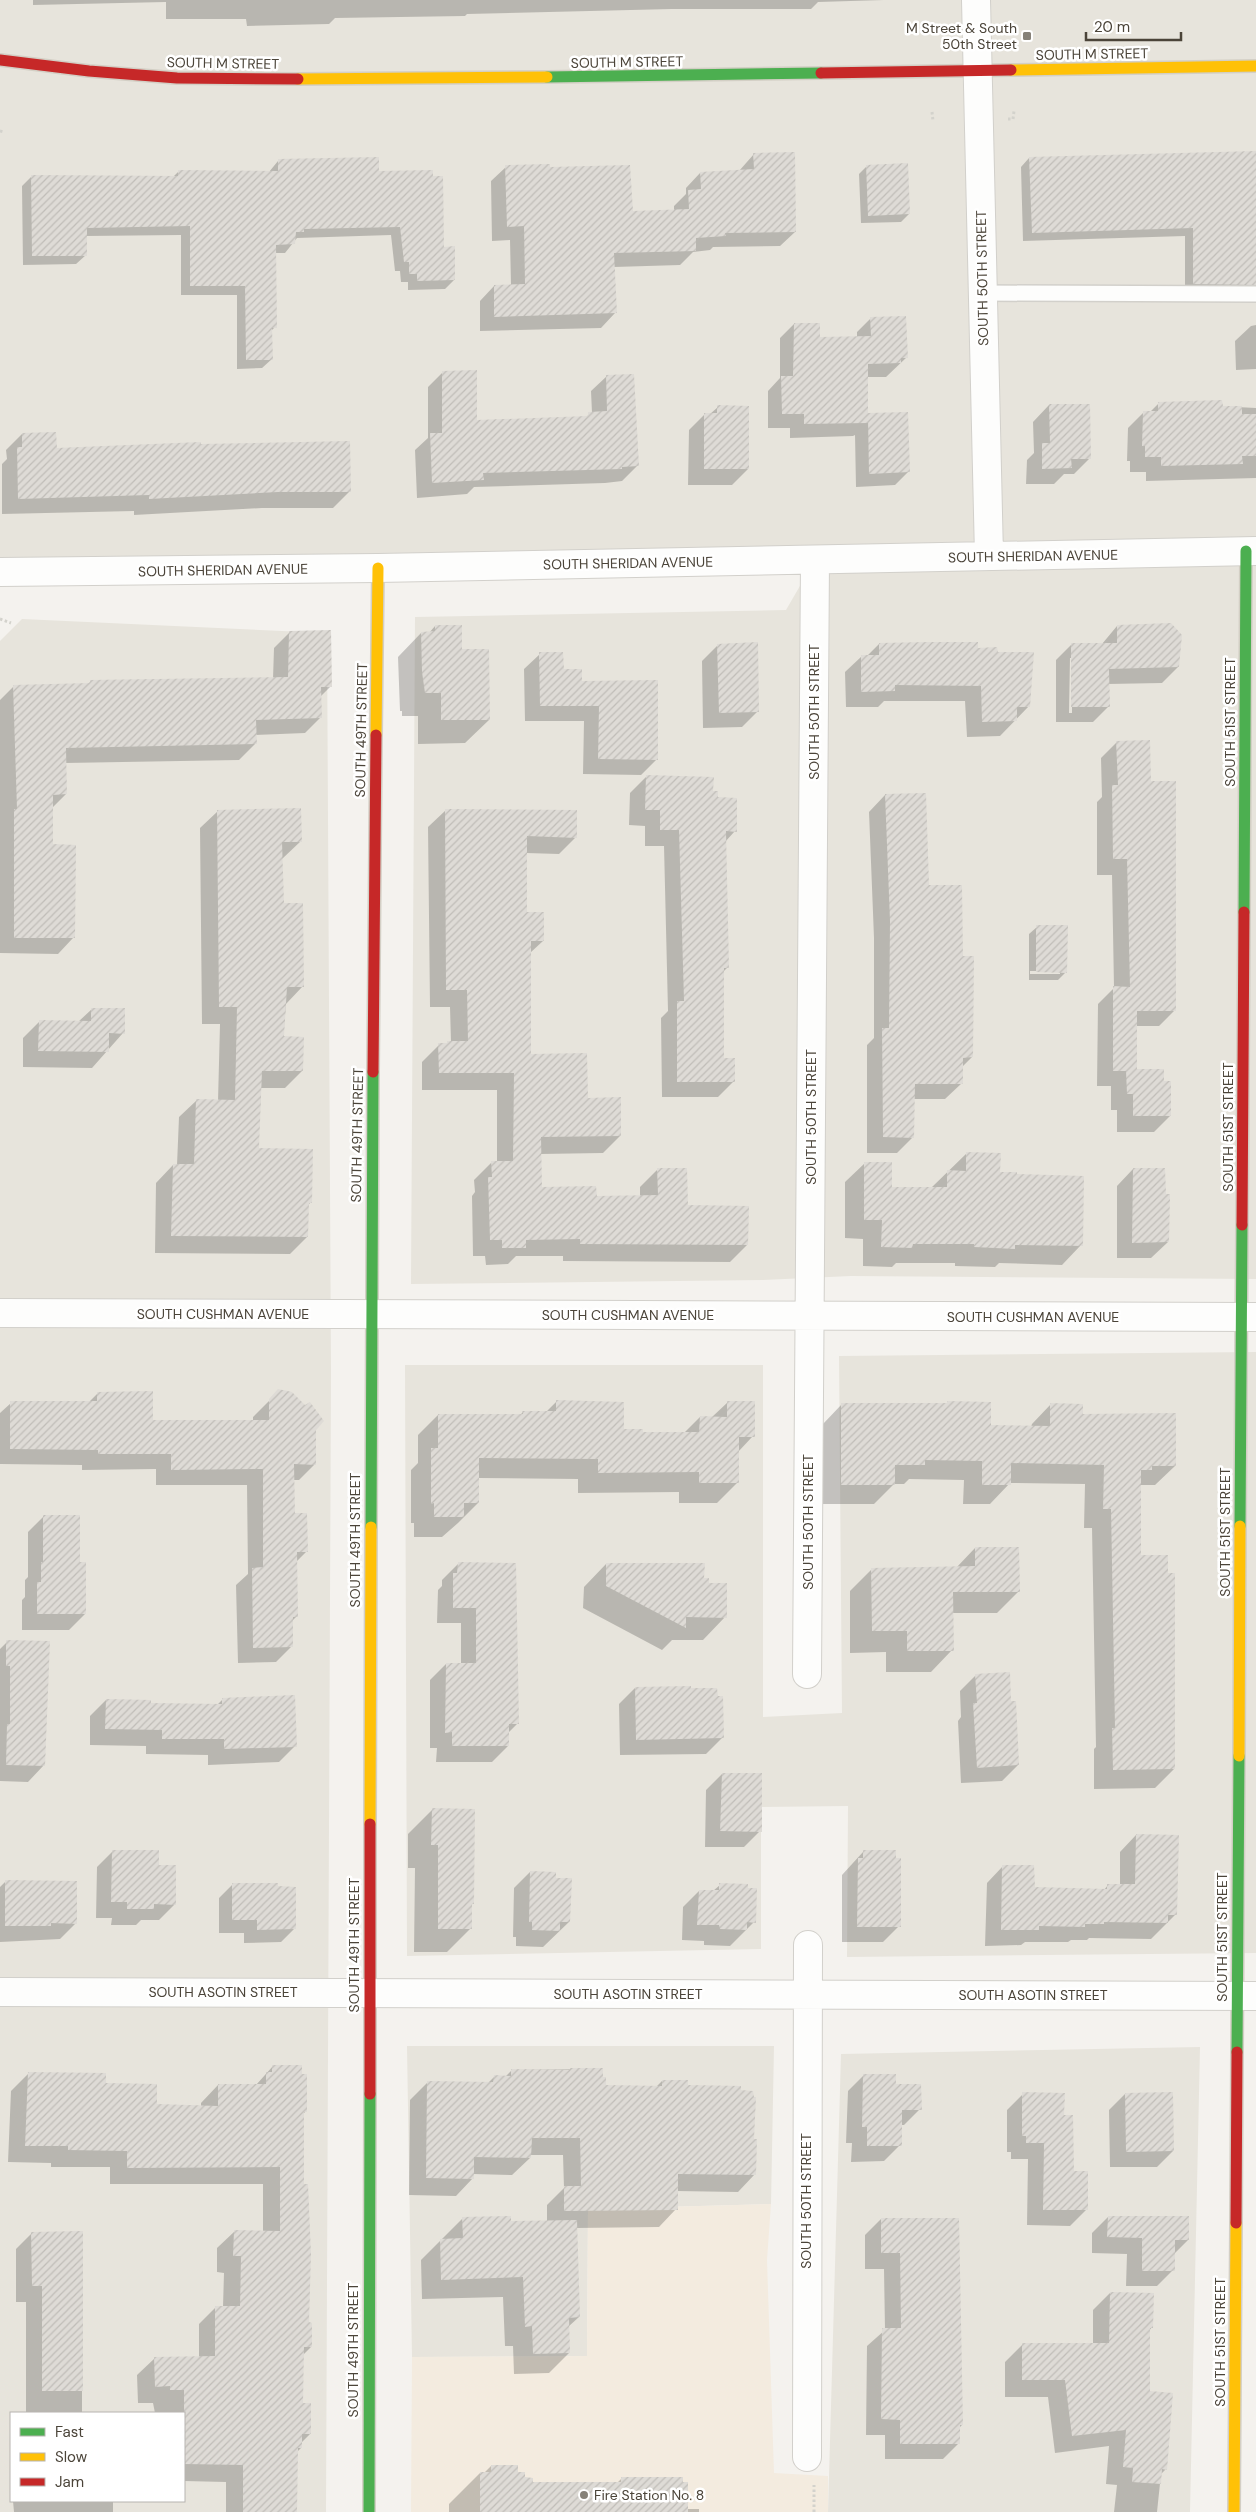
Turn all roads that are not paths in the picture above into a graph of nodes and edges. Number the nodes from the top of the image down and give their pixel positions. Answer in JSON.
{"nodes":[{"id":1,"x":976,"y":0,"type":"edge"},
{"id":2,"x":0,"y":60,"type":"edge"},
{"id":3,"x":1256,"y":66,"type":"edge"},
{"id":4,"x":978,"y":71,"type":"junction"},
{"id":5,"x":983,"y":293,"type":"junction"},
{"id":6,"x":1256,"y":294,"type":"edge"},
{"id":7,"x":1251,"y":551,"type":"edge"},
{"id":8,"x":989,"y":556,"type":"junction"},
{"id":9,"x":815,"y":560,"type":"junction"},
{"id":10,"x":378,"y":568,"type":"junction"},
{"id":11,"x":0,"y":572,"type":"edge"},
{"id":12,"x":0,"y":1313,"type":"edge"},
{"id":13,"x":371,"y":1315,"type":"junction"},
{"id":14,"x":810,"y":1316,"type":"junction"},
{"id":15,"x":1249,"y":1317,"type":"edge"},
{"id":16,"x":807,"y":1674,"type":"dead end"},
{"id":17,"x":808,"y":1945,"type":"dead end"},
{"id":18,"x":0,"y":1992,"type":"edge"},
{"id":19,"x":369,"y":1992,"type":"junction"},
{"id":20,"x":806,"y":1995,"type":"junction"},
{"id":21,"x":1246,"y":1996,"type":"edge"},
{"id":22,"x":807,"y":2457,"type":"dead end"},
{"id":23,"x":369,"y":2512,"type":"edge"},
{"id":24,"x":1234,"y":2512,"type":"edge"}],
"edges":[{"from":1,"to":4,"type":"street","name":"SOUTH 50TH STREET"},
{"from":2,"to":4,"type":"street","name":"SOUTH M STREET"},
{"from":3,"to":4,"type":"street","name":"SOUTH M STREET"},
{"from":4,"to":5,"type":"street","name":"SOUTH 50TH STREET"},
{"from":5,"to":6,"type":"lane"},
{"from":5,"to":8,"type":"street","name":"SOUTH 50TH STREET"},
{"from":7,"to":8,"type":"street","name":"SOUTH SHERIDAN AVENUE"},
{"from":7,"to":15,"type":"street","name":"SOUTH 51ST STREET"},
{"from":8,"to":9,"type":"street","name":"SOUTH SHERIDAN AVENUE"},
{"from":9,"to":10,"type":"street","name":"SOUTH SHERIDAN AVENUE"},
{"from":9,"to":14,"type":"street","name":"SOUTH 50TH STREET"},
{"from":10,"to":11,"type":"street","name":"SOUTH SHERIDAN AVENUE"},
{"from":10,"to":13,"type":"street","name":"SOUTH 49TH STREET"},
{"from":12,"to":13,"type":"street","name":"SOUTH CUSHMAN AVENUE"},
{"from":13,"to":14,"type":"street","name":"SOUTH CUSHMAN AVENUE"},
{"from":13,"to":19,"type":"street","name":"SOUTH 49TH STREET"},
{"from":14,"to":15,"type":"street","name":"SOUTH CUSHMAN AVENUE"},
{"from":14,"to":16,"type":"street","name":"SOUTH 50TH STREET"},
{"from":15,"to":21,"type":"street","name":"SOUTH 51ST STREET"},
{"from":17,"to":20,"type":"street","name":"SOUTH 50TH STREET"},
{"from":18,"to":19,"type":"street","name":"SOUTH ASOTIN STREET"},
{"from":19,"to":20,"type":"street","name":"SOUTH ASOTIN STREET"},
{"from":19,"to":23,"type":"street","name":"SOUTH 49TH STREET"},
{"from":20,"to":21,"type":"street","name":"SOUTH ASOTIN STREET"},
{"from":20,"to":22,"type":"street","name":"SOUTH 50TH STREET"},
{"from":21,"to":24,"type":"street","name":"SOUTH 51ST STREET"}]}
